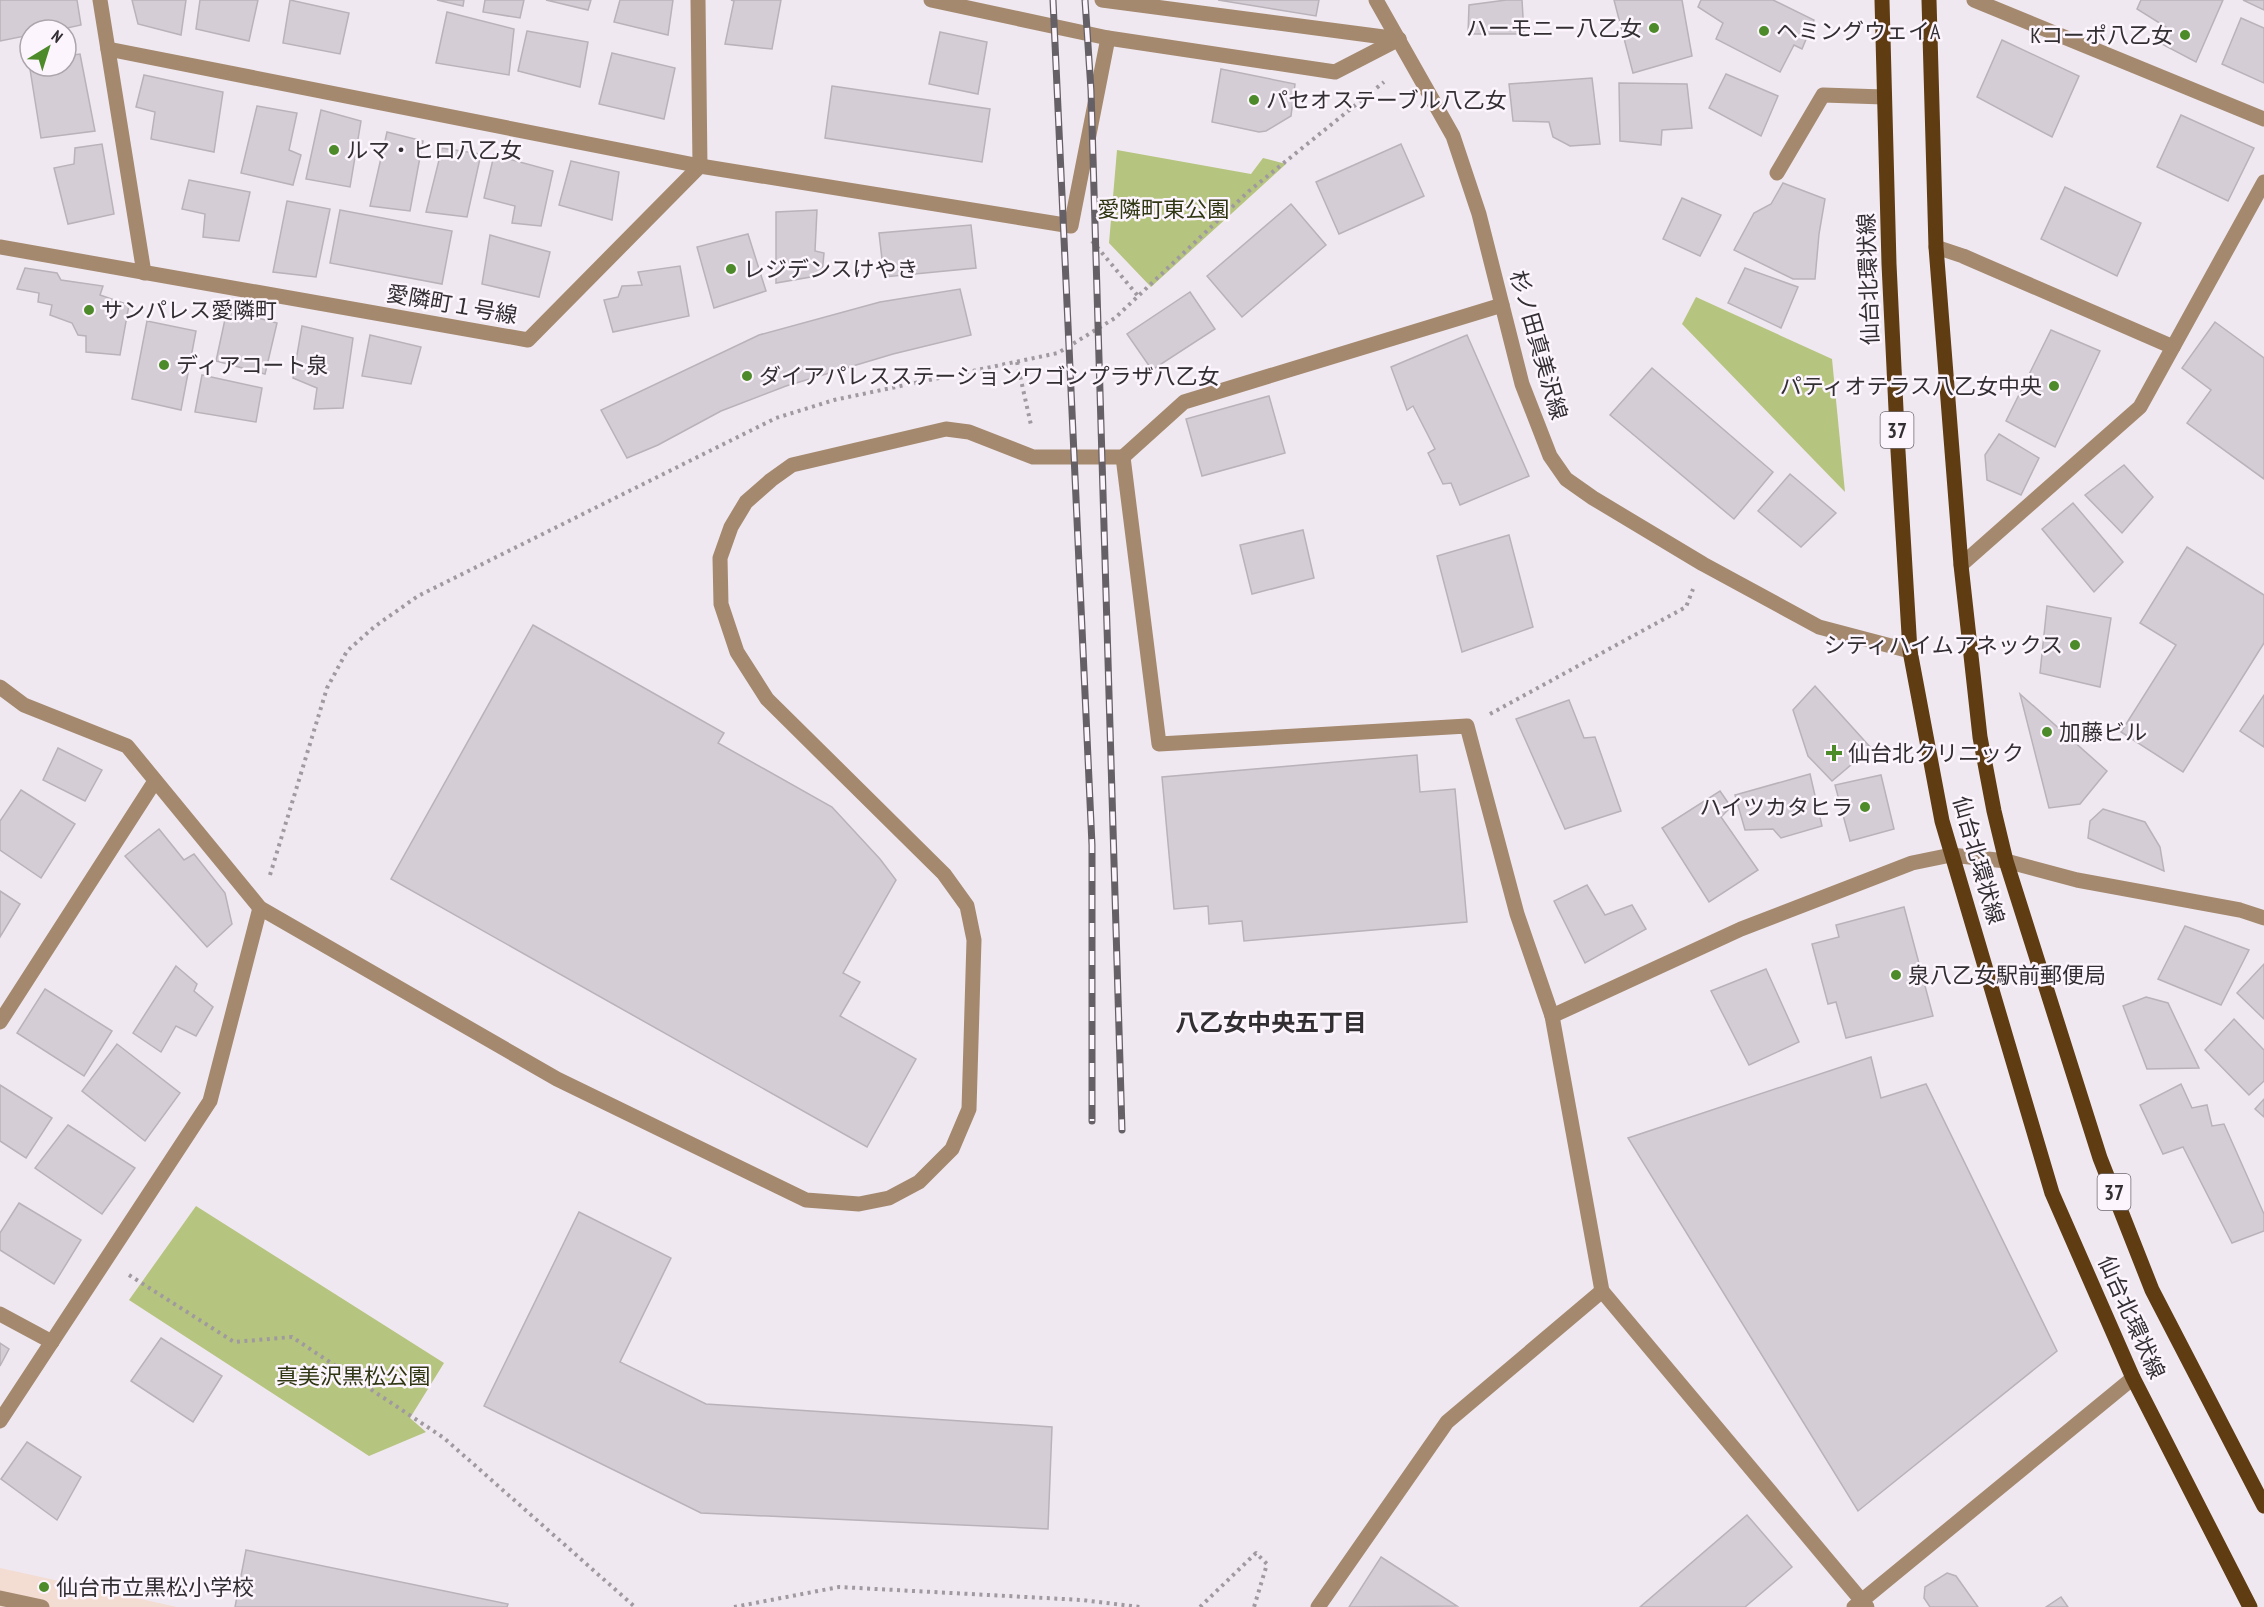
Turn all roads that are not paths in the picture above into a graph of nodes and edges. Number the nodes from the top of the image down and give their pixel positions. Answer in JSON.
{"nodes":[{"id":1,"x":100,"y":0,"type":"edge"},
{"id":2,"x":698,"y":0,"type":"edge"},
{"id":3,"x":931,"y":0,"type":"edge"},
{"id":4,"x":1102,"y":0,"type":"edge"},
{"id":5,"x":1376,"y":0,"type":"edge"},
{"id":6,"x":1882,"y":0,"type":"edge"},
{"id":7,"x":1929,"y":0,"type":"edge"},
{"id":8,"x":1974,"y":0,"type":"edge"},
{"id":9,"x":1108,"y":38,"type":"junction"},
{"id":10,"x":1399,"y":39,"type":"junction"},
{"id":11,"x":108,"y":50,"type":"junction"},
{"id":12,"x":1884,"y":97,"type":"junction"},
{"id":13,"x":2264,"y":119,"type":"edge"},
{"id":14,"x":700,"y":166,"type":"junction"},
{"id":15,"x":1777,"y":172,"type":"dead end"},
{"id":16,"x":2264,"y":182,"type":"edge"},
{"id":17,"x":0,"y":247,"type":"edge"},
{"id":18,"x":1936,"y":247,"type":"junction"},
{"id":19,"x":144,"y":273,"type":"junction"},
{"id":20,"x":1502,"y":305,"type":"junction"},
{"id":21,"x":2173,"y":347,"type":"junction"},
{"id":22,"x":1123,"y":457,"type":"junction"},
{"id":23,"x":1961,"y":566,"type":"junction"},
{"id":24,"x":1910,"y":651,"type":"junction"},
{"id":25,"x":0,"y":687,"type":"edge"},
{"id":26,"x":155,"y":781,"type":"junction"},
{"id":27,"x":1951,"y":855,"type":"junction"},
{"id":28,"x":2006,"y":861,"type":"junction"},
{"id":29,"x":260,"y":908,"type":"junction"},
{"id":30,"x":2264,"y":918,"type":"edge"},
{"id":31,"x":1552,"y":1016,"type":"junction"},
{"id":32,"x":0,"y":1022,"type":"edge"},
{"id":33,"x":1602,"y":1291,"type":"junction"},
{"id":34,"x":0,"y":1314,"type":"edge"},
{"id":35,"x":52,"y":1342,"type":"junction"},
{"id":36,"x":2133,"y":1378,"type":"junction"},
{"id":37,"x":0,"y":1420,"type":"edge"},
{"id":38,"x":2264,"y":1506,"type":"edge"},
{"id":39,"x":0,"y":1598,"type":"edge"},
{"id":40,"x":1861,"y":1605,"type":"edge"},
{"id":41,"x":42,"y":1607,"type":"edge"},
{"id":42,"x":1318,"y":1607,"type":"edge"},
{"id":43,"x":2250,"y":1607,"type":"edge"}],
"edges":[{"from":1,"to":11,"type":"street"},
{"from":2,"to":14,"type":"street"},
{"from":3,"to":9,"type":"street"},
{"from":4,"to":10,"type":"street"},
{"from":5,"to":10,"type":"street","name":"杉ノ田真美沢線"},
{"from":6,"to":12,"type":"main road","name":"仙台北環状線","number":"37"},
{"from":7,"to":18,"type":"main road","name":"仙台北環状線","number":"37"},
{"from":8,"to":13,"type":"street"},
{"from":9,"to":10,"type":"street"},
{"from":9,"to":14,"type":"street"},
{"from":10,"to":20,"type":"street","name":"杉ノ田真美沢線"},
{"from":11,"to":14,"type":"street"},
{"from":11,"to":19,"type":"street"},
{"from":12,"to":15,"type":"street"},
{"from":12,"to":24,"type":"main road","name":"仙台北環状線","number":"37"},
{"from":14,"to":19,"type":"street","name":"愛隣町１号線"},
{"from":16,"to":21,"type":"street"},
{"from":17,"to":19,"type":"street","name":"愛隣町１号線"},
{"from":18,"to":21,"type":"street"},
{"from":18,"to":23,"type":"main road","name":"仙台北環状線","number":"37"},
{"from":20,"to":22,"type":"street"},
{"from":20,"to":24,"type":"street","name":"杉ノ田真美沢線"},
{"from":21,"to":23,"type":"street"},
{"from":22,"to":29,"type":"street"},
{"from":22,"to":31,"type":"street"},
{"from":23,"to":28,"type":"main road","name":"仙台北環状線","number":"37"},
{"from":24,"to":27,"type":"main road","name":"仙台北環状線","number":"37"},
{"from":25,"to":26,"type":"street"},
{"from":26,"to":29,"type":"street"},
{"from":26,"to":32,"type":"street"},
{"from":27,"to":28,"type":"street"},
{"from":27,"to":31,"type":"street"},
{"from":27,"to":36,"type":"main road","name":"仙台北環状線","number":"37"},
{"from":28,"to":30,"type":"street"},
{"from":28,"to":38,"type":"main road","name":"仙台北環状線","number":"37"},
{"from":29,"to":35,"type":"street"},
{"from":31,"to":33,"type":"street"},
{"from":33,"to":40,"type":"street"},
{"from":33,"to":42,"type":"street"},
{"from":34,"to":35,"type":"street"},
{"from":35,"to":37,"type":"street"},
{"from":36,"to":40,"type":"street"},
{"from":36,"to":43,"type":"main road","name":"仙台北環状線","number":"37"},
{"from":39,"to":41,"type":"street"}]}
